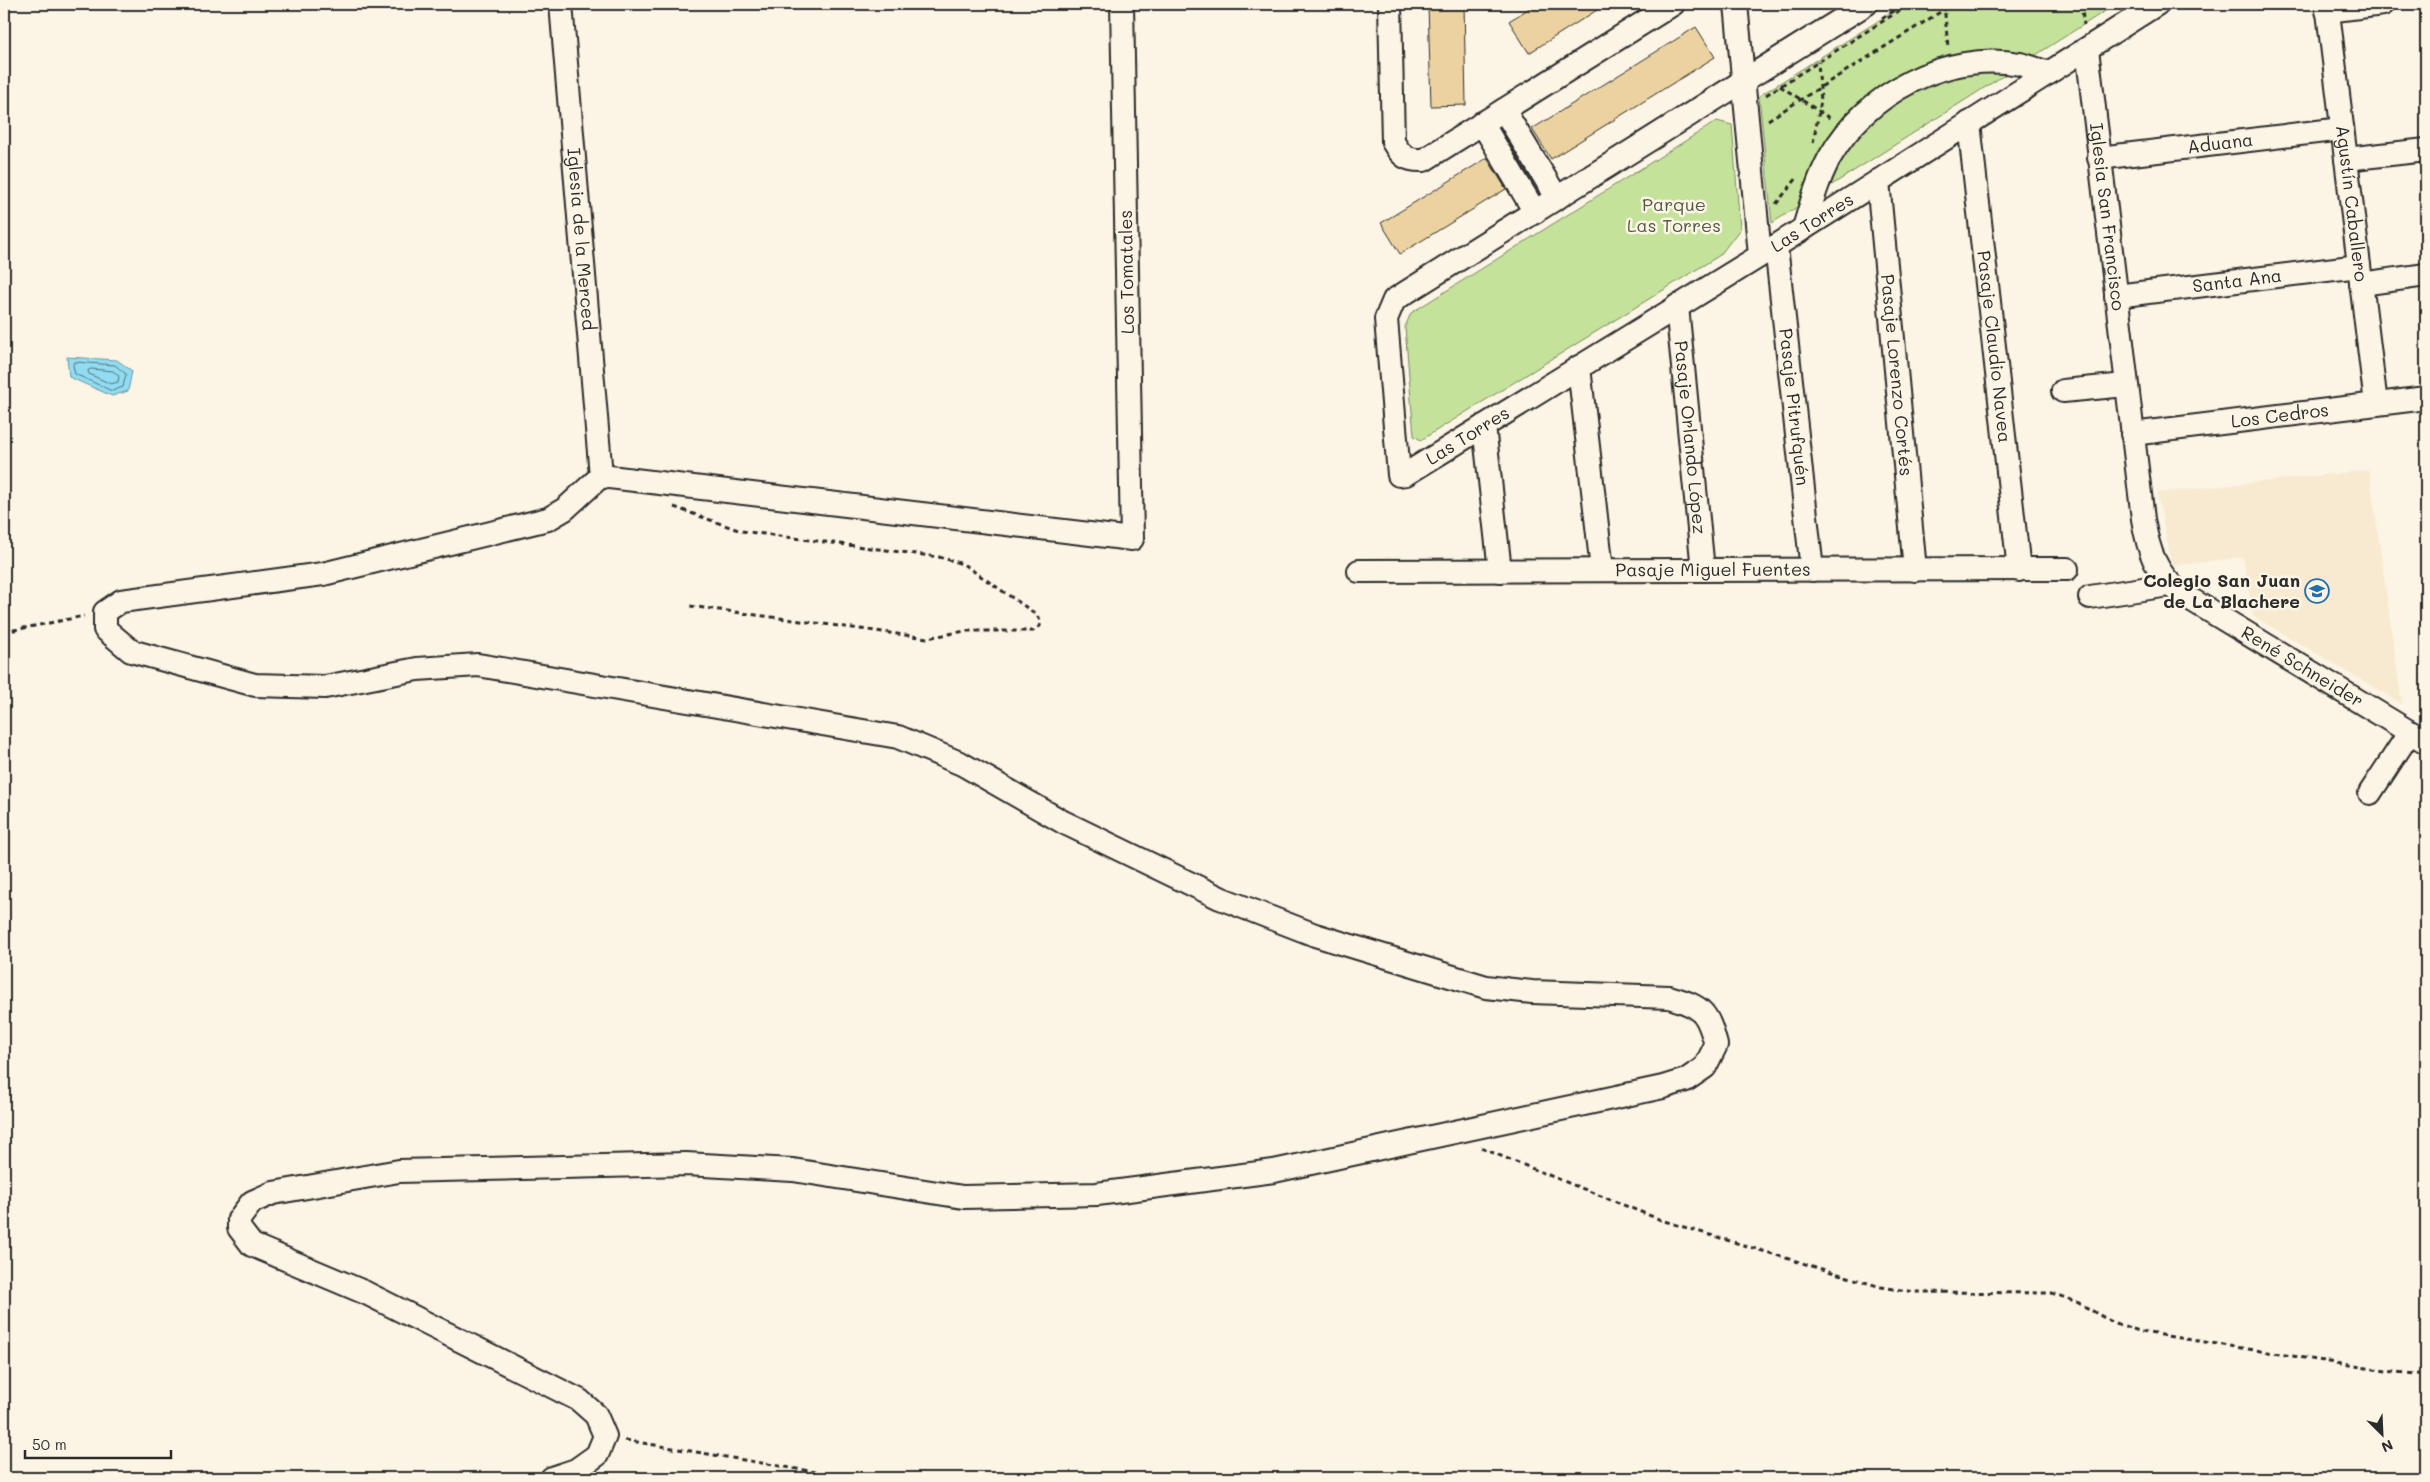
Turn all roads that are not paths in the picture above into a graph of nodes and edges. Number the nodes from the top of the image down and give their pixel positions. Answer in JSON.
{"nodes":[{"id":1,"x":561,"y":4,"type":"edge"},
{"id":2,"x":1122,"y":4,"type":"edge"},
{"id":3,"x":1390,"y":4,"type":"edge"},
{"id":4,"x":1673,"y":4,"type":"edge"},
{"id":5,"x":1736,"y":4,"type":"edge"},
{"id":6,"x":1866,"y":4,"type":"edge"},
{"id":7,"x":2157,"y":4,"type":"edge"},
{"id":8,"x":2383,"y":4,"type":"edge"},
{"id":9,"x":2327,"y":7,"type":"edge"},
{"id":10,"x":1844,"y":10,"type":"edge"},
{"id":11,"x":2081,"y":39,"type":"junction"},
{"id":12,"x":2049,"y":73,"type":"junction"},
{"id":13,"x":1743,"y":81,"type":"junction"},
{"id":14,"x":1504,"y":110,"type":"junction"},
{"id":15,"x":1482,"y":123,"type":"junction"},
{"id":16,"x":1969,"y":123,"type":"junction"},
{"id":17,"x":2342,"y":130,"type":"junction"},
{"id":18,"x":2426,"y":150,"type":"edge"},
{"id":19,"x":2100,"y":158,"type":"junction"},
{"id":20,"x":2346,"y":159,"type":"junction"},
{"id":21,"x":1878,"y":180,"type":"junction"},
{"id":22,"x":1556,"y":198,"type":"junction"},
{"id":23,"x":1535,"y":212,"type":"junction"},
{"id":24,"x":1804,"y":228,"type":"junction"},
{"id":25,"x":1768,"y":250,"type":"junction"},
{"id":26,"x":2360,"y":275,"type":"junction"},
{"id":27,"x":2426,"y":275,"type":"edge"},
{"id":28,"x":2116,"y":296,"type":"junction"},
{"id":29,"x":1677,"y":306,"type":"junction"},
{"id":30,"x":1579,"y":367,"type":"junction"},
{"id":31,"x":2126,"y":385,"type":"junction"},
{"id":32,"x":2063,"y":391,"type":"dead end"},
{"id":33,"x":2426,"y":398,"type":"edge"},
{"id":34,"x":2376,"y":404,"type":"junction"},
{"id":35,"x":1484,"y":426,"type":"junction"},
{"id":36,"x":2132,"y":434,"type":"junction"},
{"id":37,"x":601,"y":476,"type":"junction"},
{"id":38,"x":1602,"y":570,"type":"junction"},
{"id":39,"x":1703,"y":570,"type":"junction"},
{"id":40,"x":1812,"y":570,"type":"junction"},
{"id":41,"x":1915,"y":570,"type":"junction"},
{"id":42,"x":2019,"y":570,"type":"junction"},
{"id":43,"x":2067,"y":570,"type":"dead end"},
{"id":44,"x":1359,"y":571,"type":"dead end"},
{"id":45,"x":1500,"y":571,"type":"junction"},
{"id":46,"x":2164,"y":578,"type":"junction"},
{"id":47,"x":2090,"y":596,"type":"dead end"},
{"id":48,"x":2418,"y":737,"type":"edge"},
{"id":49,"x":2370,"y":793,"type":"dead end"},
{"id":50,"x":552,"y":1478,"type":"edge"}],
"edges":[{"from":1,"to":37,"type":"street","name":"Iglesia de la Merced"},
{"from":2,"to":37,"type":"street","name":"Los Tomatales"},
{"from":3,"to":15,"type":"street"},
{"from":4,"to":14,"type":"street"},
{"from":5,"to":13,"type":"street","name":"Pasaje Pitrufquén"},
{"from":6,"to":10,"type":"street","name":"Las Torres"},
{"from":7,"to":11,"type":"street","name":"Las Torres"},
{"from":8,"to":9,"type":"street"},
{"from":9,"to":17,"type":"street","name":"Agustín Caballero"},
{"from":10,"to":13,"type":"street","name":"Las Torres"},
{"from":11,"to":12,"type":"street","name":"Las Torres"},
{"from":11,"to":19,"type":"street","name":"Iglesia San Francisco"},
{"from":12,"to":16,"type":"street","name":"Las Torres"},
{"from":12,"to":24,"type":"street"},
{"from":13,"to":22,"type":"street","name":"Las Torres"},
{"from":13,"to":25,"type":"street","name":"Pasaje Pitrufquén"},
{"from":14,"to":15,"type":"street"},
{"from":14,"to":22,"type":"street"},
{"from":15,"to":23,"type":"street"},
{"from":16,"to":21,"type":"street","name":"Las Torres"},
{"from":16,"to":42,"type":"street","name":"Pasaje Claudio Navea"},
{"from":17,"to":19,"type":"street","name":"Aduana"},
{"from":17,"to":20,"type":"street","name":"Agustín Caballero"},
{"from":18,"to":20,"type":"street"},
{"from":19,"to":28,"type":"street","name":"Iglesia San Francisco"},
{"from":20,"to":26,"type":"street","name":"Agustín Caballero"},
{"from":21,"to":24,"type":"street","name":"Las Torres"},
{"from":21,"to":41,"type":"street","name":"Pasaje Lorenzo Cortés"},
{"from":22,"to":23,"type":"street","name":"Las Torres"},
{"from":23,"to":35,"type":"street","name":"Las Torres"},
{"from":24,"to":25,"type":"street","name":"Las Torres"},
{"from":25,"to":29,"type":"street","name":"Las Torres"},
{"from":25,"to":40,"type":"street","name":"Pasaje Pitrufquén"},
{"from":26,"to":27,"type":"street","name":"Santa Ana"},
{"from":26,"to":28,"type":"street","name":"Santa Ana"},
{"from":26,"to":34,"type":"street","name":"Agustín Caballero"},
{"from":28,"to":31,"type":"street","name":"Iglesia San Francisco"},
{"from":29,"to":30,"type":"street","name":"Las Torres"},
{"from":29,"to":39,"type":"street","name":"Pasaje Orlando López"},
{"from":30,"to":35,"type":"street","name":"Las Torres"},
{"from":30,"to":38,"type":"street"},
{"from":31,"to":32,"type":"street"},
{"from":31,"to":36,"type":"street","name":"Iglesia San Francisco"},
{"from":33,"to":34,"type":"street","name":"Los Cedros"},
{"from":34,"to":36,"type":"street","name":"Los Cedros"},
{"from":35,"to":45,"type":"street"},
{"from":36,"to":46,"type":"street","name":"Iglesia San Francisco"},
{"from":37,"to":50,"type":"street"},
{"from":38,"to":39,"type":"street","name":"Pasaje Miguel Fuentes"},
{"from":38,"to":45,"type":"street","name":"Pasaje Miguel Fuentes"},
{"from":39,"to":40,"type":"street","name":"Pasaje Miguel Fuentes"},
{"from":40,"to":41,"type":"street","name":"Pasaje Miguel Fuentes"},
{"from":41,"to":42,"type":"street","name":"Pasaje Miguel Fuentes"},
{"from":42,"to":43,"type":"street","name":"Pasaje Miguel Fuentes"},
{"from":44,"to":45,"type":"street","name":"Pasaje Miguel Fuentes"},
{"from":46,"to":47,"type":"street"},
{"from":46,"to":48,"type":"street","name":"René Schneider"},
{"from":48,"to":49,"type":"street"}]}
